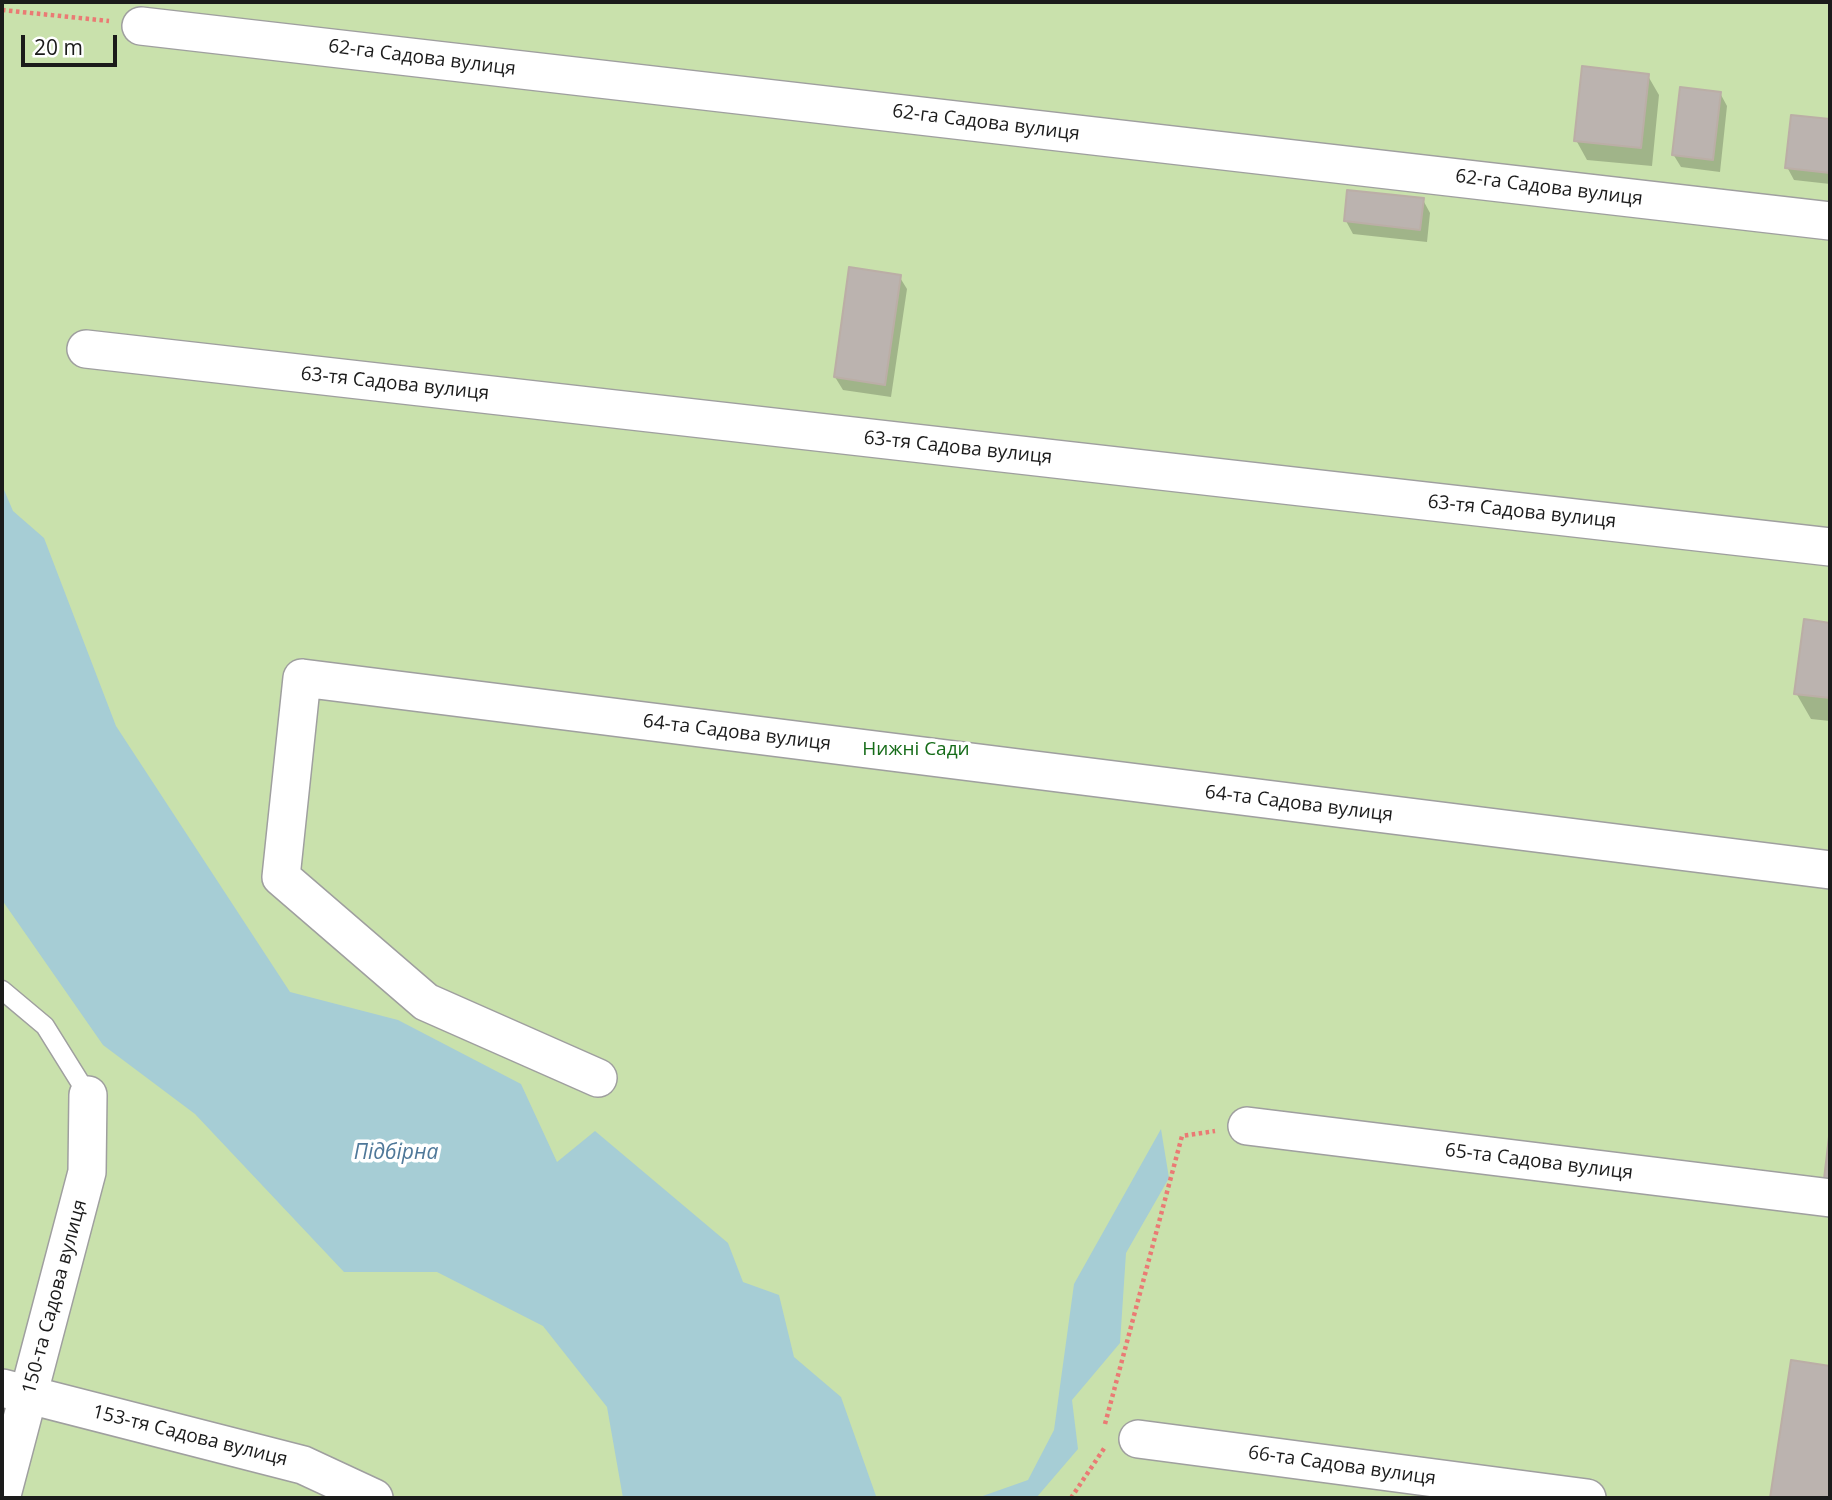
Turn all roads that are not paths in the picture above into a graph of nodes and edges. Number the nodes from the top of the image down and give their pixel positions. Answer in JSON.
{"nodes":[{"id":1,"x":141,"y":26,"type":"road end"},
{"id":2,"x":1830,"y":221,"type":"edge"},
{"id":3,"x":86,"y":349,"type":"dead end"},
{"id":4,"x":1830,"y":547,"type":"edge"},
{"id":5,"x":1830,"y":870,"type":"edge"},
{"id":6,"x":2,"y":990,"type":"edge"},
{"id":7,"x":598,"y":1078,"type":"dead end"},
{"id":8,"x":88,"y":1095,"type":"joint"},
{"id":9,"x":1247,"y":1126,"type":"road end"},
{"id":10,"x":1830,"y":1198,"type":"edge"},
{"id":11,"x":15,"y":1392,"type":"edge"},
{"id":12,"x":1138,"y":1439,"type":"road end"},
{"id":13,"x":2,"y":1495,"type":"edge"},
{"id":14,"x":374,"y":1498,"type":"edge"},
{"id":15,"x":1587,"y":1498,"type":"edge"}],
"edges":[{"from":1,"to":2,"type":"street","name":"62-га Садова вулиця"},
{"from":3,"to":4,"type":"street","name":"63-тя Садова вулиця"},
{"from":5,"to":7,"type":"street","name":"64-та Садова вулиця"},
{"from":6,"to":8,"type":"lane"},
{"from":8,"to":11,"type":"street","name":"150-та Садова вулиця"},
{"from":9,"to":10,"type":"street","name":"65-та Садова вулиця"},
{"from":11,"to":13,"type":"street","name":"150-та Садова вулиця"},
{"from":11,"to":14,"type":"street","name":"153-тя Садова вулиця"},
{"from":12,"to":15,"type":"street","name":"66-та Садова вулиця"}]}
